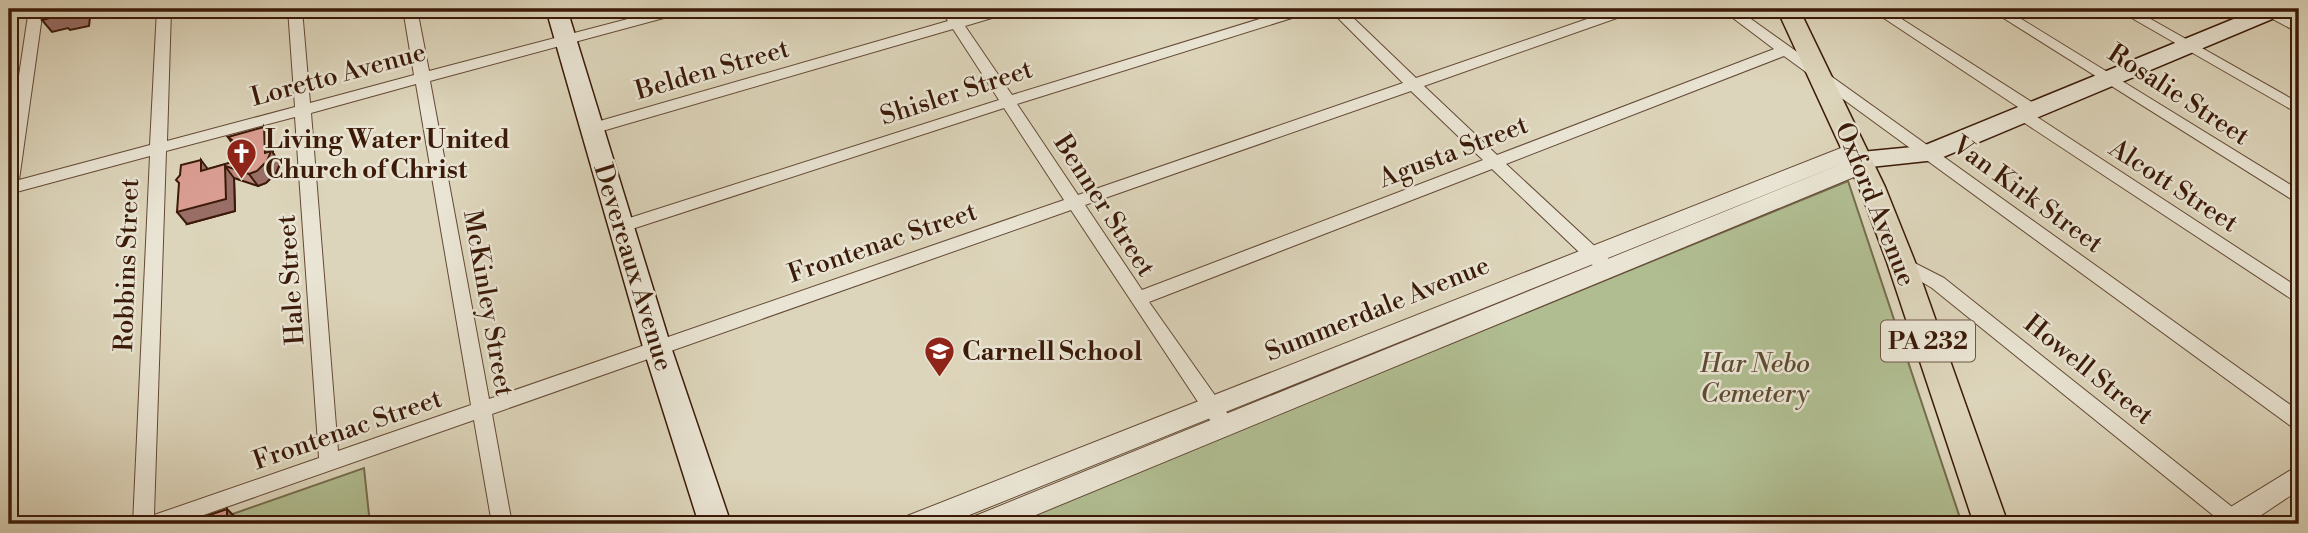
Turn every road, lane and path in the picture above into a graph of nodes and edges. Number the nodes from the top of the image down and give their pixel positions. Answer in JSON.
{"nodes":[{"id":1,"x":36,"y":9,"type":"edge"},
{"id":2,"x":164,"y":9,"type":"edge"},
{"id":3,"x":295,"y":9,"type":"edge"},
{"id":4,"x":410,"y":9,"type":"edge"},
{"id":5,"x":556,"y":9,"type":"edge"},
{"id":6,"x":681,"y":9,"type":"edge"},
{"id":7,"x":1007,"y":9,"type":"edge"},
{"id":8,"x":1306,"y":9,"type":"edge"},
{"id":9,"x":1336,"y":9,"type":"edge"},
{"id":10,"x":1629,"y":9,"type":"edge"},
{"id":11,"x":1728,"y":9,"type":"edge"},
{"id":12,"x":1788,"y":9,"type":"edge"},
{"id":13,"x":1877,"y":9,"type":"edge"},
{"id":14,"x":1996,"y":9,"type":"edge"},
{"id":15,"x":2123,"y":9,"type":"edge"},
{"id":16,"x":2268,"y":10,"type":"edge"},
{"id":17,"x":952,"y":16,"type":"edge"},
{"id":18,"x":2299,"y":29,"type":"edge"},
{"id":19,"x":564,"y":41,"type":"junction"},
{"id":20,"x":2186,"y":44,"type":"junction"},
{"id":21,"x":1786,"y":50,"type":"junction"},
{"id":22,"x":424,"y":76,"type":"junction"},
{"id":23,"x":2110,"y":78,"type":"junction"},
{"id":24,"x":1823,"y":79,"type":"junction"},
{"id":25,"x":1414,"y":85,"type":"junction"},
{"id":26,"x":1008,"y":102,"type":"junction"},
{"id":27,"x":303,"y":109,"type":"junction"},
{"id":28,"x":2299,"y":109,"type":"edge"},
{"id":29,"x":2027,"y":112,"type":"junction"},
{"id":30,"x":592,"y":129,"type":"junction"},
{"id":31,"x":157,"y":149,"type":"junction"},
{"id":32,"x":1927,"y":154,"type":"junction"},
{"id":33,"x":1861,"y":160,"type":"junction"},
{"id":34,"x":1493,"y":162,"type":"junction"},
{"id":35,"x":9,"y":188,"type":"edge"},
{"id":36,"x":2299,"y":198,"type":"edge"},
{"id":37,"x":1076,"y":203,"type":"junction"},
{"id":38,"x":623,"y":226,"type":"junction"},
{"id":39,"x":1600,"y":261,"type":"junction"},
{"id":40,"x":1901,"y":262,"type":"junction"},
{"id":41,"x":2299,"y":297,"type":"edge"},
{"id":42,"x":1138,"y":299,"type":"junction"},
{"id":43,"x":657,"y":346,"type":"junction"},
{"id":44,"x":481,"y":410,"type":"junction"},
{"id":45,"x":1218,"y":416,"type":"junction"},
{"id":46,"x":2299,"y":421,"type":"edge"},
{"id":47,"x":329,"y":463,"type":"junction"},
{"id":48,"x":2299,"y":476,"type":"edge"},
{"id":49,"x":2233,"y":523,"type":"edge"},
{"id":50,"x":143,"y":524,"type":"edge"},
{"id":51,"x":153,"y":524,"type":"edge"},
{"id":52,"x":502,"y":524,"type":"edge"},
{"id":53,"x":715,"y":524,"type":"edge"},
{"id":54,"x":917,"y":524,"type":"edge"},
{"id":55,"x":985,"y":524,"type":"edge"},
{"id":56,"x":1991,"y":524,"type":"edge"}],
"edges":[{"from":1,"to":35,"type":"street"},
{"from":2,"to":31,"type":"street","name":"Robbins Street"},
{"from":3,"to":27,"type":"street","name":"Hale Street"},
{"from":4,"to":22,"type":"street","name":"McKinley Street"},
{"from":5,"to":19,"type":"main road","name":"Devereaux Avenue"},
{"from":6,"to":19,"type":"street","name":"Loretto Avenue"},
{"from":7,"to":17,"type":"street","name":"Belden Street"},
{"from":8,"to":26,"type":"street","name":"Shisler Street"},
{"from":9,"to":25,"type":"street"},
{"from":10,"to":25,"type":"street","name":"Frontenac Street"},
{"from":11,"to":21,"type":"street","name":"Van Kirk Street"},
{"from":12,"to":24,"type":"main road","name":"Oxford Avenue","number":"PA 232"},
{"from":13,"to":29,"type":"street","name":"Alcott Street"},
{"from":14,"to":23,"type":"street","name":"Rosalie Street"},
{"from":15,"to":20,"type":"street"},
{"from":16,"to":18,"type":"street"},
{"from":16,"to":20,"type":"main road","name":"Summerdale Avenue"},
{"from":17,"to":26,"type":"street","name":"Benner Street"},
{"from":17,"to":30,"type":"street","name":"Belden Street"},
{"from":19,"to":22,"type":"street","name":"Loretto Avenue"},
{"from":19,"to":30,"type":"main road","name":"Devereaux Avenue"},
{"from":20,"to":23,"type":"main road","name":"Summerdale Avenue"},
{"from":20,"to":28,"type":"street"},
{"from":21,"to":24,"type":"street","name":"Van Kirk Street"},
{"from":21,"to":34,"type":"street","name":"Agusta Street"},
{"from":22,"to":27,"type":"street","name":"Loretto Avenue"},
{"from":22,"to":44,"type":"street","name":"McKinley Street"},
{"from":23,"to":29,"type":"main road","name":"Summerdale Avenue"},
{"from":23,"to":36,"type":"street","name":"Rosalie Street"},
{"from":24,"to":32,"type":"street","name":"Van Kirk Street"},
{"from":24,"to":33,"type":"main road","name":"Oxford Avenue","number":"PA 232"},
{"from":25,"to":34,"type":"street"},
{"from":25,"to":37,"type":"street","name":"Frontenac Street"},
{"from":26,"to":37,"type":"street","name":"Benner Street"},
{"from":26,"to":38,"type":"street","name":"Shisler Street"},
{"from":27,"to":31,"type":"street","name":"Loretto Avenue"},
{"from":27,"to":47,"type":"street","name":"Hale Street"},
{"from":29,"to":32,"type":"main road","name":"Summerdale Avenue"},
{"from":29,"to":41,"type":"street","name":"Alcott Street"},
{"from":30,"to":38,"type":"main road","name":"Devereaux Avenue"},
{"from":31,"to":35,"type":"street","name":"Loretto Avenue"},
{"from":31,"to":50,"type":"street","name":"Robbins Street"},
{"from":32,"to":33,"type":"main road","name":"Summerdale Avenue"},
{"from":32,"to":46,"type":"street","name":"Van Kirk Street"},
{"from":33,"to":39,"type":"street","name":"Summerdale Avenue"},
{"from":33,"to":40,"type":"main road","name":"Oxford Avenue","number":"PA 232"},
{"from":34,"to":39,"type":"street"},
{"from":34,"to":42,"type":"street","name":"Agusta Street"},
{"from":37,"to":42,"type":"street","name":"Benner Street"},
{"from":37,"to":43,"type":"street","name":"Frontenac Street"},
{"from":38,"to":43,"type":"main road","name":"Devereaux Avenue"},
{"from":39,"to":45,"type":"street","name":"Summerdale Avenue"},
{"from":40,"to":49,"type":"street","name":"Howell Street"},
{"from":40,"to":56,"type":"main road","name":"Oxford Avenue","number":"PA 232"},
{"from":42,"to":45,"type":"street","name":"Benner Street"},
{"from":43,"to":44,"type":"street","name":"Frontenac Street"},
{"from":43,"to":53,"type":"main road","name":"Devereaux Avenue"},
{"from":44,"to":47,"type":"street","name":"Frontenac Street"},
{"from":44,"to":52,"type":"street","name":"McKinley Street"},
{"from":45,"to":54,"type":"street","name":"Summerdale Avenue"},
{"from":45,"to":55,"type":"street","name":"Summerdale Avenue"},
{"from":47,"to":51,"type":"street","name":"Frontenac Street"},
{"from":48,"to":49,"type":"street"}]}
